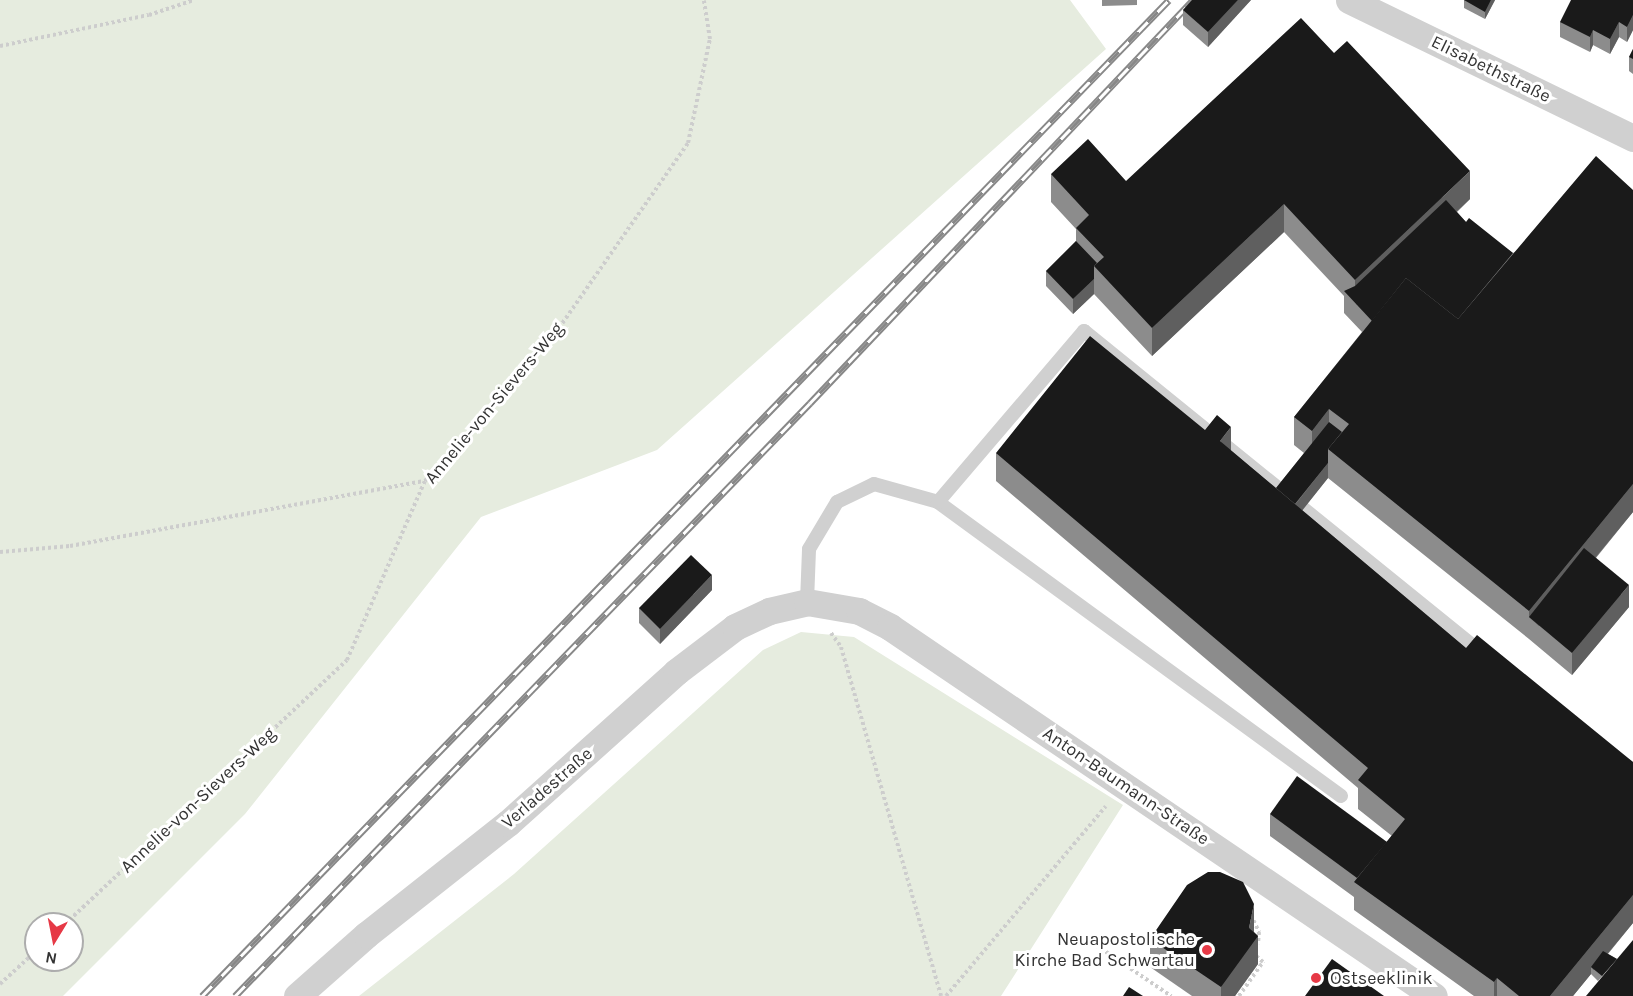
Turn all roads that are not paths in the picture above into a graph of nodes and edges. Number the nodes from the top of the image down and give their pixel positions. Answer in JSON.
{"nodes":[{"id":1,"x":1349,"y":0,"type":"edge"},
{"id":2,"x":1633,"y":138,"type":"edge"},
{"id":3,"x":938,"y":502,"type":"junction"},
{"id":4,"x":807,"y":602,"type":"junction"},
{"id":5,"x":1493,"y":663,"type":"edge"},
{"id":6,"x":1341,"y":796,"type":"dead end"},
{"id":7,"x":297,"y":996,"type":"edge"},
{"id":8,"x":1434,"y":996,"type":"edge"}],
"edges":[{"from":1,"to":2,"type":"street","name":"Elisabethstraße"},
{"from":3,"to":4,"type":"lane"},
{"from":3,"to":5,"type":"lane"},
{"from":3,"to":6,"type":"lane"},
{"from":4,"to":7,"type":"street","name":"Verladestraße"},
{"from":4,"to":8,"type":"street","name":"Anton-Baumann-Straße"}]}
